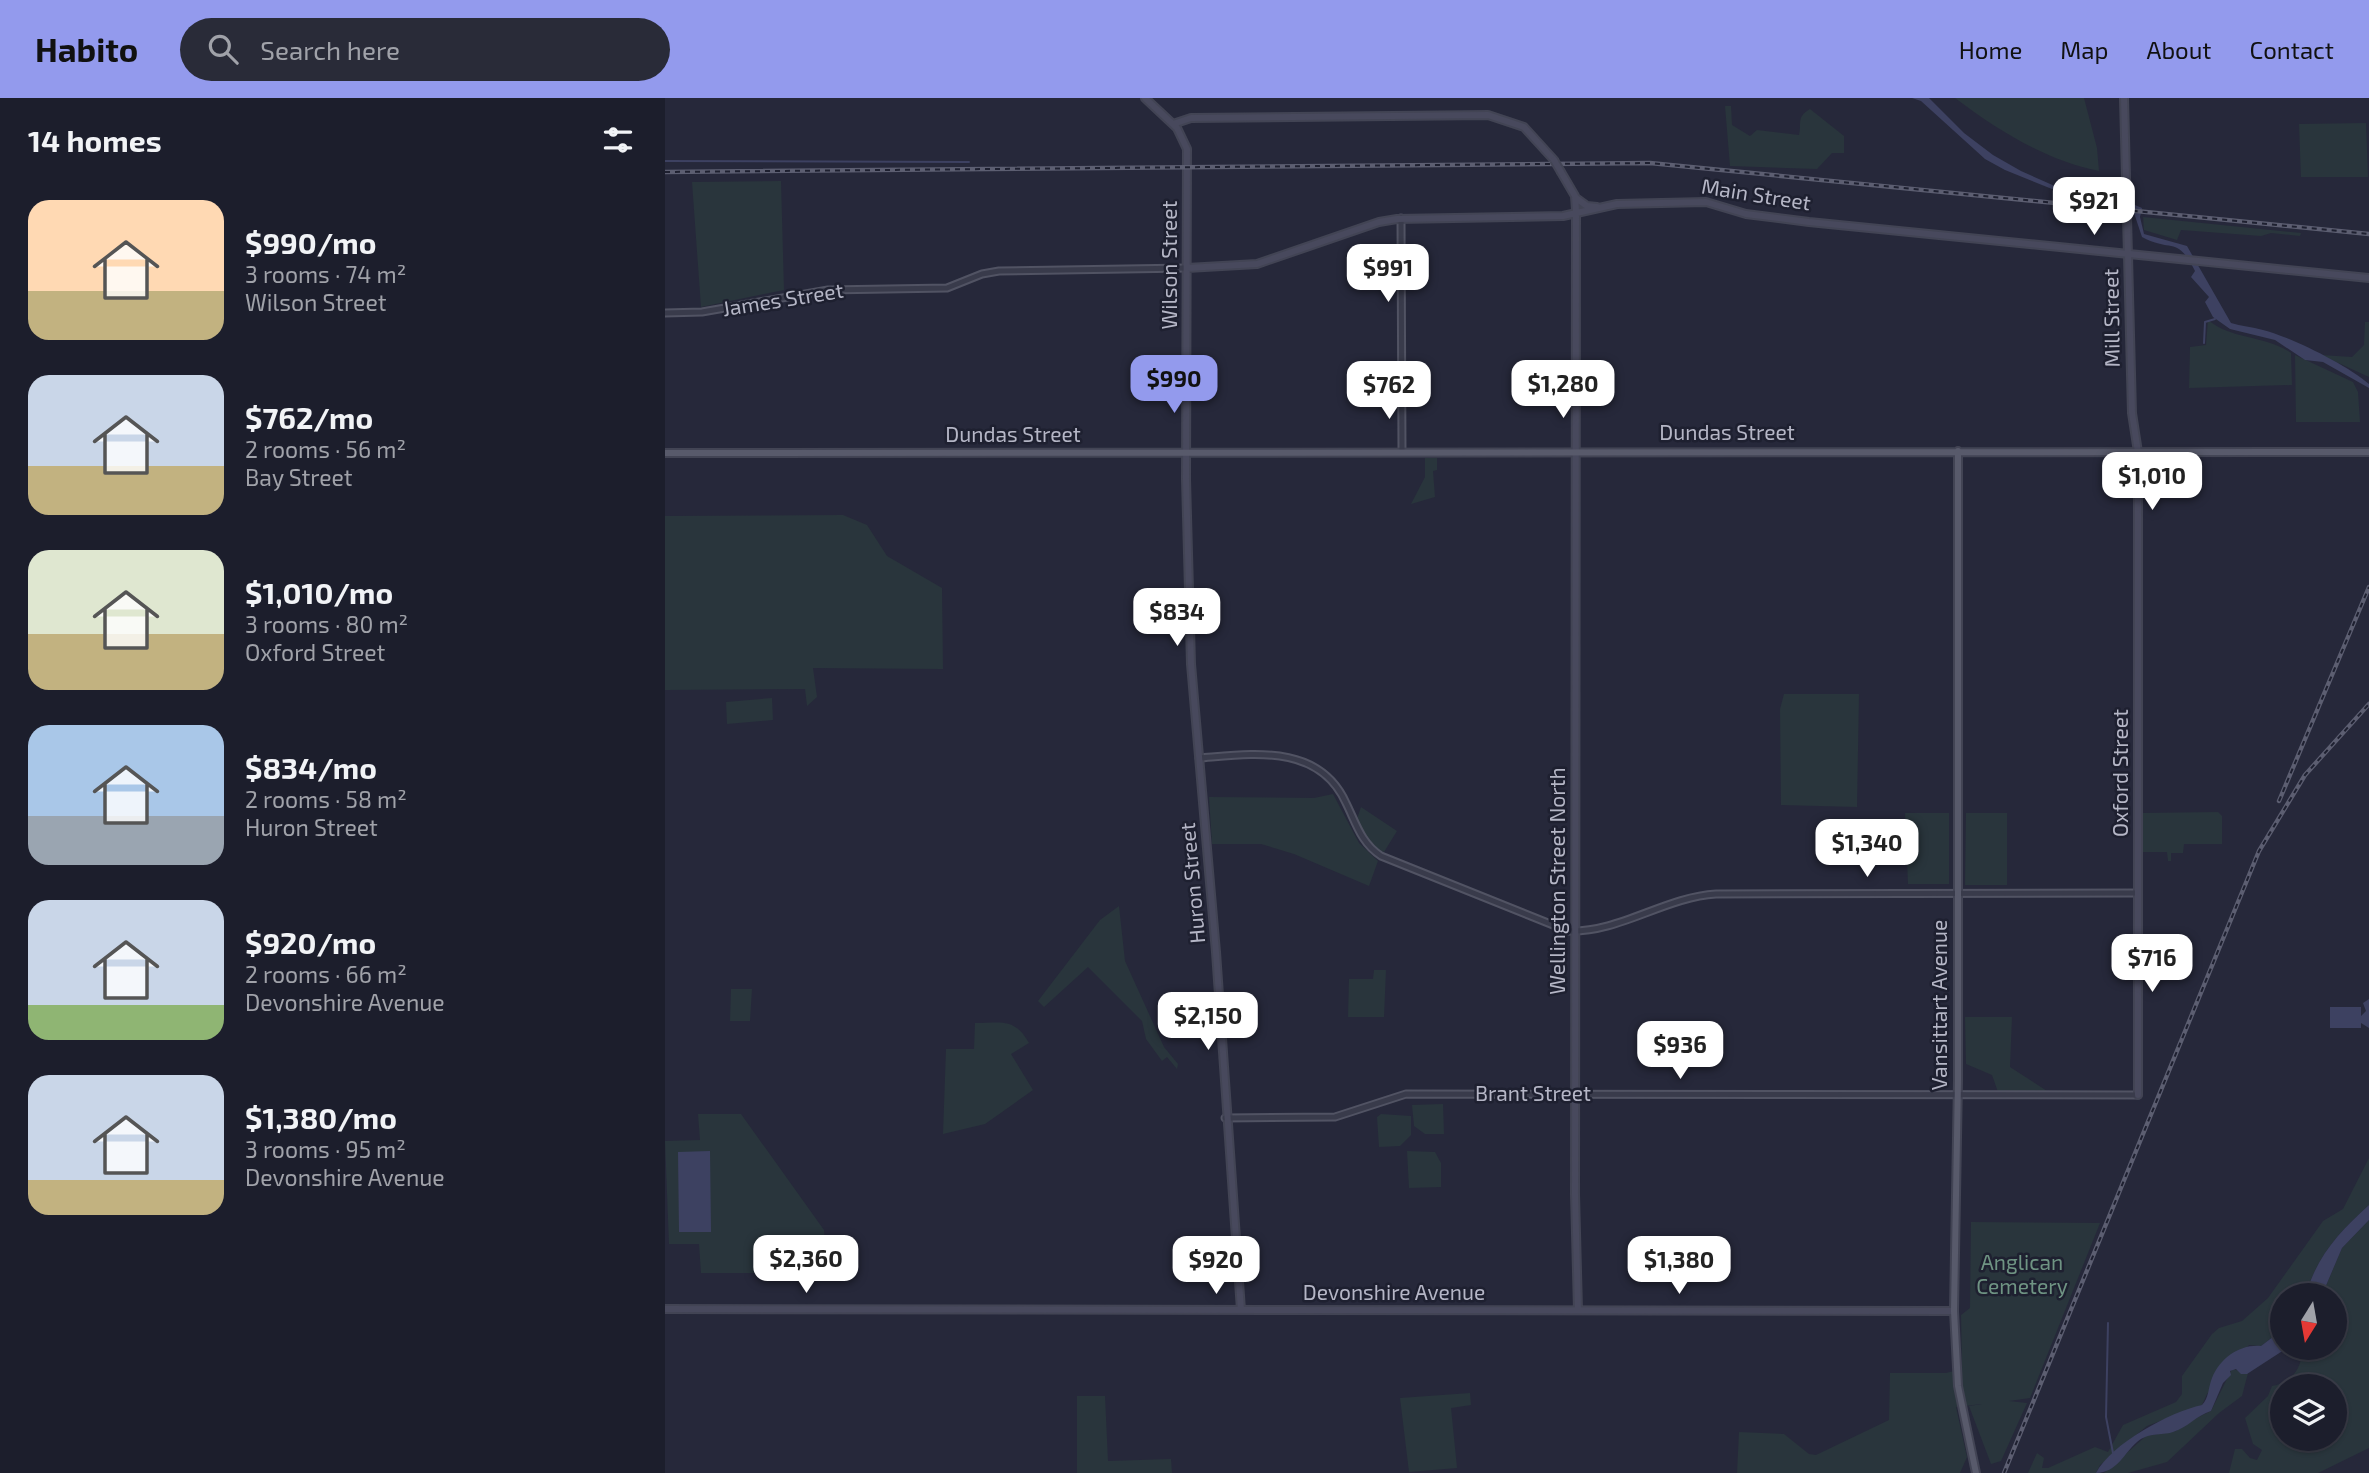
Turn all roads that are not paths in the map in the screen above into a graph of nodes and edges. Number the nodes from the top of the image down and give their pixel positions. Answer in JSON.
{"nodes":[{"id":1,"x":1145,"y":98,"type":"edge"},
{"id":2,"x":2124,"y":98,"type":"edge"},
{"id":3,"x":1173,"y":124,"type":"junction"},
{"id":4,"x":1575,"y":196,"type":"junction"},
{"id":5,"x":1598,"y":207,"type":"junction"},
{"id":6,"x":1576,"y":215,"type":"junction"},
{"id":7,"x":1401,"y":218,"type":"junction"},
{"id":8,"x":2128,"y":254,"type":"junction"},
{"id":9,"x":1187,"y":268,"type":"junction"},
{"id":10,"x":2369,"y":278,"type":"edge"},
{"id":11,"x":665,"y":313,"type":"edge"},
{"id":12,"x":2369,"y":445,"type":"edge"},
{"id":13,"x":1576,"y":451,"type":"junction"},
{"id":14,"x":1187,"y":452,"type":"junction"},
{"id":15,"x":1402,"y":452,"type":"junction"},
{"id":16,"x":1958,"y":452,"type":"junction"},
{"id":17,"x":2139,"y":452,"type":"junction"},
{"id":18,"x":2366,"y":452,"type":"edge"},
{"id":19,"x":665,"y":453,"type":"edge"},
{"id":20,"x":1199,"y":758,"type":"junction"},
{"id":21,"x":1957,"y":892,"type":"junction"},
{"id":22,"x":2139,"y":893,"type":"junction"},
{"id":23,"x":1576,"y":931,"type":"junction"},
{"id":24,"x":1576,"y":1094,"type":"junction"},
{"id":25,"x":1958,"y":1094,"type":"junction"},
{"id":26,"x":2138,"y":1095,"type":"joint"},
{"id":27,"x":1226,"y":1118,"type":"junction"},
{"id":28,"x":665,"y":1309,"type":"edge"},
{"id":29,"x":1241,"y":1310,"type":"junction"},
{"id":30,"x":1578,"y":1310,"type":"junction"},
{"id":31,"x":1954,"y":1311,"type":"junction"},
{"id":32,"x":1976,"y":1473,"type":"edge"}],
"edges":[{"from":1,"to":3,"type":"main road"},
{"from":2,"to":8,"type":"main road","name":"Mill Street"},
{"from":3,"to":4,"type":"main road","bridge":true},
{"from":3,"to":9,"type":"main road","name":"Wilson Street"},
{"from":4,"to":5,"type":"main road"},
{"from":4,"to":6,"type":"main road","name":"Wellington Street North"},
{"from":5,"to":6,"type":"main road","name":"Main Street"},
{"from":5,"to":8,"type":"main road","name":"Main Street"},
{"from":6,"to":7,"type":"main road","name":"Main Street"},
{"from":6,"to":13,"type":"main road","name":"Wellington Street North"},
{"from":7,"to":9,"type":"main road","name":"Main Street"},
{"from":7,"to":15,"type":"street"},
{"from":8,"to":10,"type":"main road","name":"Main Street"},
{"from":8,"to":17,"type":"main road","name":"Mill Street"},
{"from":9,"to":11,"type":"street","name":"James Street"},
{"from":9,"to":14,"type":"main road","name":"Wilson Street"},
{"from":12,"to":18,"type":"main road"},
{"from":13,"to":15,"type":"main road","name":"Dundas Street"},
{"from":13,"to":16,"type":"main road","name":"Dundas Street"},
{"from":13,"to":23,"type":"main road","name":"Wellington Street North"},
{"from":14,"to":15,"type":"main road","name":"Dundas Street"},
{"from":14,"to":19,"type":"main road","name":"Dundas Street"},
{"from":14,"to":20,"type":"main road","name":"Huron Street"},
{"from":16,"to":17,"type":"main road","name":"Dundas Street"},
{"from":16,"to":21,"type":"main road","name":"Vansittart Avenue"},
{"from":17,"to":18,"type":"main road","name":"Dundas Street"},
{"from":17,"to":22,"type":"main road","name":"Oxford Street"},
{"from":20,"to":23,"type":"street"},
{"from":20,"to":27,"type":"main road","name":"Huron Street"},
{"from":21,"to":22,"type":"street"},
{"from":21,"to":23,"type":"street"},
{"from":21,"to":25,"type":"main road","name":"Vansittart Avenue"},
{"from":22,"to":26,"type":"main road","name":"Oxford Street"},
{"from":23,"to":24,"type":"main road","name":"Wellington Street North"},
{"from":24,"to":25,"type":"street","name":"Brant Street"},
{"from":24,"to":27,"type":"street","name":"Brant Street"},
{"from":24,"to":30,"type":"main road","name":"Wellington Street North"},
{"from":25,"to":26,"type":"street","name":"Brant Street"},
{"from":25,"to":31,"type":"main road","name":"Vansittart Avenue"},
{"from":27,"to":29,"type":"main road","name":"Huron Street"},
{"from":28,"to":29,"type":"main road","name":"Devonshire Avenue"},
{"from":29,"to":30,"type":"main road","name":"Devonshire Avenue"},
{"from":30,"to":31,"type":"main road","name":"Devonshire Avenue"},
{"from":31,"to":32,"type":"main road","name":"Vansittart Avenue"}]}
